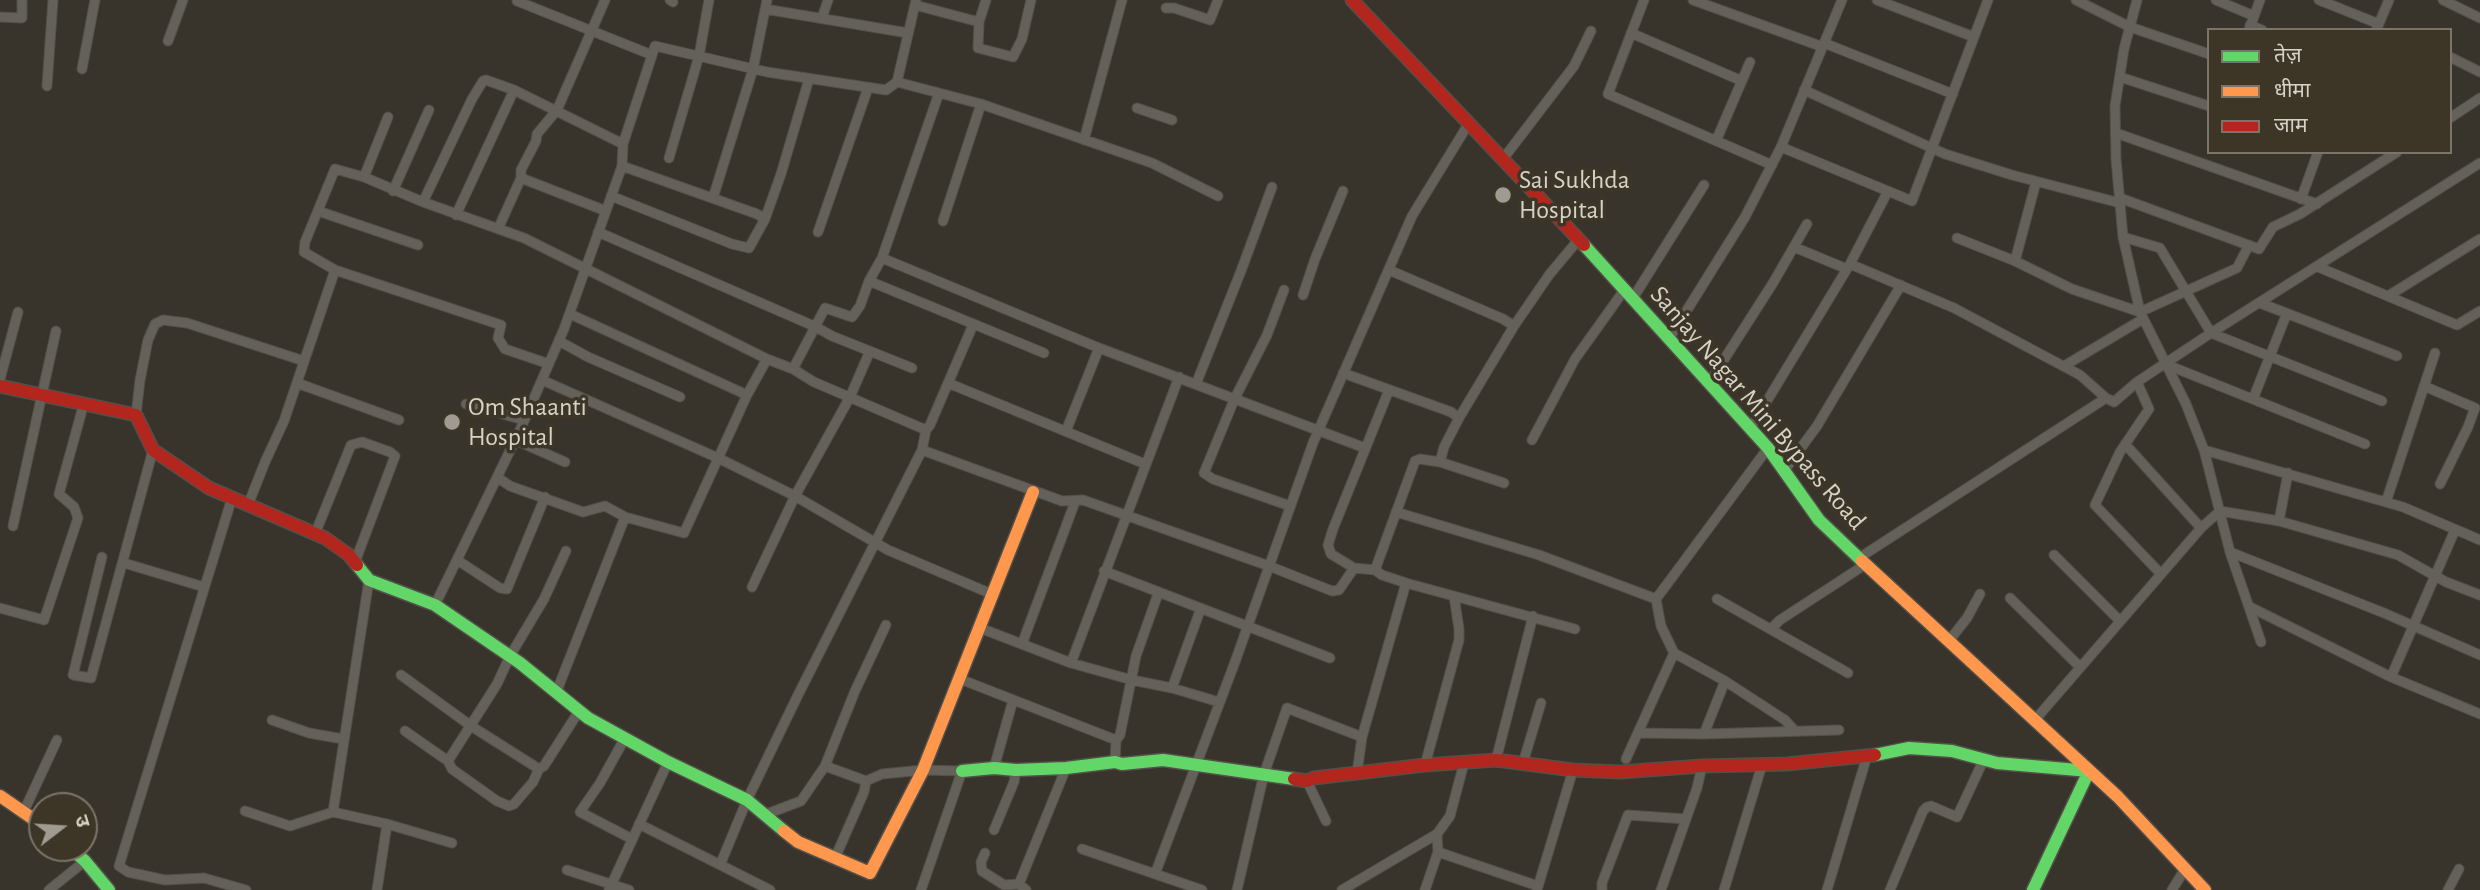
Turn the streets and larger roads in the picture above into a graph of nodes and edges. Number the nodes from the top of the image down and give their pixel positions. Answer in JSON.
{"nodes":[{"id":1,"x":23,"y":0,"type":"edge"},
{"id":2,"x":53,"y":0,"type":"edge"},
{"id":3,"x":95,"y":0,"type":"edge"},
{"id":4,"x":183,"y":0,"type":"edge"},
{"id":5,"x":605,"y":0,"type":"edge"},
{"id":6,"x":709,"y":0,"type":"edge"},
{"id":7,"x":828,"y":0,"type":"edge"},
{"id":8,"x":986,"y":0,"type":"edge"},
{"id":9,"x":1031,"y":0,"type":"edge"},
{"id":10,"x":1122,"y":0,"type":"edge"},
{"id":11,"x":1218,"y":0,"type":"edge"},
{"id":12,"x":1352,"y":0,"type":"edge"},
{"id":13,"x":1644,"y":0,"type":"edge"},
{"id":14,"x":1693,"y":0,"type":"edge"},
{"id":15,"x":1843,"y":0,"type":"edge"},
{"id":16,"x":1877,"y":0,"type":"edge"},
{"id":17,"x":1988,"y":0,"type":"edge"},
{"id":18,"x":2076,"y":0,"type":"edge"},
{"id":19,"x":2137,"y":0,"type":"edge"},
{"id":20,"x":2216,"y":0,"type":"edge"},
{"id":21,"x":2260,"y":0,"type":"edge"},
{"id":22,"x":2319,"y":0,"type":"edge"},
{"id":23,"x":2389,"y":0,"type":"edge"},
{"id":24,"x":2443,"y":0,"type":"edge"},
{"id":25,"x":517,"y":1,"type":"edge"},
{"id":26,"x":915,"y":3,"type":"edge"},
{"id":27,"x":766,"y":5,"type":"edge"},
{"id":28,"x":1166,"y":8,"type":"dead end"},
{"id":29,"x":0,"y":17,"type":"edge"},
{"id":30,"x":822,"y":18,"type":"junction"},
{"id":31,"x":2480,"y":18,"type":"edge"},
{"id":32,"x":979,"y":22,"type":"junction"},
{"id":33,"x":2251,"y":24,"type":"edge"},
{"id":34,"x":2130,"y":27,"type":"junction"},
{"id":35,"x":2378,"y":27,"type":"edge"},
{"id":36,"x":593,"y":31,"type":"junction"},
{"id":37,"x":1591,"y":31,"type":"dead end"},
{"id":38,"x":908,"y":33,"type":"junction"},
{"id":39,"x":1631,"y":33,"type":"junction"},
{"id":40,"x":1973,"y":37,"type":"junction"},
{"id":41,"x":168,"y":41,"type":"dead end"},
{"id":42,"x":1823,"y":45,"type":"junction"},
{"id":43,"x":2207,"y":53,"type":"edge"},
{"id":44,"x":652,"y":55,"type":"junction"},
{"id":45,"x":699,"y":56,"type":"junction"},
{"id":46,"x":2452,"y":58,"type":"edge"},
{"id":47,"x":1750,"y":62,"type":"dead end"},
{"id":48,"x":82,"y":69,"type":"dead end"},
{"id":49,"x":753,"y":69,"type":"junction"},
{"id":50,"x":2480,"y":72,"type":"edge"},
{"id":51,"x":2120,"y":77,"type":"junction"},
{"id":52,"x":809,"y":79,"type":"junction"},
{"id":53,"x":1742,"y":81,"type":"junction"},
{"id":54,"x":897,"y":82,"type":"junction"},
{"id":55,"x":47,"y":86,"type":"dead end"},
{"id":56,"x":868,"y":88,"type":"junction"},
{"id":57,"x":514,"y":90,"type":"junction"},
{"id":58,"x":1804,"y":90,"type":"junction"},
{"id":59,"x":939,"y":93,"type":"junction"},
{"id":60,"x":1952,"y":94,"type":"junction"},
{"id":61,"x":2480,"y":99,"type":"edge"},
{"id":62,"x":981,"y":104,"type":"junction"},
{"id":63,"x":2207,"y":105,"type":"edge"},
{"id":64,"x":1137,"y":108,"type":"dead end"},
{"id":65,"x":429,"y":110,"type":"dead end"},
{"id":66,"x":556,"y":110,"type":"junction"},
{"id":67,"x":2452,"y":116,"type":"edge"},
{"id":68,"x":388,"y":117,"type":"dead end"},
{"id":69,"x":1171,"y":120,"type":"dead end"},
{"id":70,"x":1469,"y":123,"type":"junction"},
{"id":71,"x":2116,"y":133,"type":"junction"},
{"id":72,"x":1084,"y":140,"type":"junction"},
{"id":73,"x":1716,"y":141,"type":"junction"},
{"id":74,"x":623,"y":144,"type":"junction"},
{"id":75,"x":1782,"y":147,"type":"junction"},
{"id":76,"x":1932,"y":149,"type":"junction"},
{"id":77,"x":2317,"y":154,"type":"edge"},
{"id":78,"x":2394,"y":154,"type":"edge"},
{"id":79,"x":668,"y":158,"type":"dead end"},
{"id":80,"x":1503,"y":159,"type":"junction"},
{"id":81,"x":2480,"y":163,"type":"edge"},
{"id":82,"x":1772,"y":165,"type":"junction"},
{"id":83,"x":622,"y":166,"type":"junction"},
{"id":84,"x":364,"y":177,"type":"junction"},
{"id":85,"x":521,"y":178,"type":"junction"},
{"id":86,"x":2036,"y":182,"type":"junction"},
{"id":87,"x":1704,"y":185,"type":"dead end"},
{"id":88,"x":1272,"y":187,"type":"dead end"},
{"id":89,"x":393,"y":191,"type":"junction"},
{"id":90,"x":1343,"y":191,"type":"dead end"},
{"id":91,"x":1888,"y":191,"type":"junction"},
{"id":92,"x":611,"y":195,"type":"junction"},
{"id":93,"x":1218,"y":196,"type":"dead end"},
{"id":94,"x":713,"y":198,"type":"junction"},
{"id":95,"x":2301,"y":199,"type":"junction"},
{"id":96,"x":2120,"y":200,"type":"junction"},
{"id":97,"x":423,"y":202,"type":"junction"},
{"id":98,"x":2317,"y":204,"type":"junction"},
{"id":99,"x":318,"y":211,"type":"junction"},
{"id":100,"x":606,"y":211,"type":"junction"},
{"id":101,"x":456,"y":215,"type":"junction"},
{"id":102,"x":765,"y":219,"type":"junction"},
{"id":103,"x":943,"y":221,"type":"dead end"},
{"id":104,"x":1807,"y":224,"type":"dead end"},
{"id":105,"x":498,"y":229,"type":"junction"},
{"id":106,"x":598,"y":232,"type":"junction"},
{"id":107,"x":818,"y":232,"type":"dead end"},
{"id":108,"x":2123,"y":237,"type":"junction"},
{"id":109,"x":1957,"y":238,"type":"dead end"},
{"id":110,"x":1579,"y":239,"type":"junction"},
{"id":111,"x":2480,"y":239,"type":"edge"},
{"id":112,"x":418,"y":245,"type":"dead end"},
{"id":113,"x":2249,"y":245,"type":"junction"},
{"id":114,"x":1794,"y":247,"type":"junction"},
{"id":115,"x":882,"y":258,"type":"junction"},
{"id":116,"x":2015,"y":261,"type":"junction"},
{"id":117,"x":1848,"y":266,"type":"junction"},
{"id":118,"x":2318,"y":267,"type":"junction"},
{"id":119,"x":586,"y":268,"type":"junction"},
{"id":120,"x":335,"y":270,"type":"junction"},
{"id":121,"x":1389,"y":270,"type":"junction"},
{"id":122,"x":869,"y":281,"type":"junction"},
{"id":123,"x":1901,"y":285,"type":"junction"},
{"id":124,"x":1284,"y":290,"type":"dead end"},
{"id":125,"x":2186,"y":292,"type":"junction"},
{"id":126,"x":1629,"y":294,"type":"junction"},
{"id":127,"x":1303,"y":295,"type":"dead end"},
{"id":128,"x":2388,"y":296,"type":"junction"},
{"id":129,"x":2260,"y":303,"type":"junction"},
{"id":130,"x":2480,"y":311,"type":"edge"},
{"id":131,"x":18,"y":313,"type":"dead end"},
{"id":132,"x":2287,"y":313,"type":"junction"},
{"id":133,"x":570,"y":314,"type":"junction"},
{"id":134,"x":2141,"y":315,"type":"junction"},
{"id":135,"x":973,"y":325,"type":"junction"},
{"id":136,"x":1514,"y":326,"type":"junction"},
{"id":137,"x":816,"y":327,"type":"junction"},
{"id":138,"x":55,"y":331,"type":"dead end"},
{"id":139,"x":2211,"y":333,"type":"junction"},
{"id":140,"x":1669,"y":339,"type":"junction"},
{"id":141,"x":559,"y":341,"type":"junction"},
{"id":142,"x":1099,"y":348,"type":"junction"},
{"id":143,"x":870,"y":351,"type":"junction"},
{"id":144,"x":2435,"y":353,"type":"dead end"},
{"id":145,"x":1044,"y":354,"type":"dead end"},
{"id":146,"x":2397,"y":356,"type":"dead end"},
{"id":147,"x":2271,"y":357,"type":"junction"},
{"id":148,"x":767,"y":359,"type":"junction"},
{"id":149,"x":304,"y":361,"type":"junction"},
{"id":150,"x":549,"y":364,"type":"junction"},
{"id":151,"x":2165,"y":364,"type":"junction"},
{"id":152,"x":2064,"y":366,"type":"junction"},
{"id":153,"x":912,"y":368,"type":"dead end"},
{"id":154,"x":793,"y":369,"type":"junction"},
{"id":155,"x":1343,"y":373,"type":"junction"},
{"id":156,"x":1178,"y":377,"type":"junction"},
{"id":157,"x":0,"y":379,"type":"edge"},
{"id":158,"x":541,"y":380,"type":"junction"},
{"id":159,"x":2137,"y":382,"type":"junction"},
{"id":160,"x":297,"y":383,"type":"junction"},
{"id":161,"x":948,"y":383,"type":"junction"},
{"id":162,"x":1709,"y":383,"type":"junction"},
{"id":163,"x":1196,"y":384,"type":"junction"},
{"id":164,"x":0,"y":386,"type":"edge"},
{"id":165,"x":2424,"y":386,"type":"junction"},
{"id":166,"x":1389,"y":390,"type":"junction"},
{"id":167,"x":42,"y":394,"type":"junction"},
{"id":168,"x":747,"y":395,"type":"junction"},
{"id":169,"x":680,"y":397,"type":"dead end"},
{"id":170,"x":850,"y":397,"type":"junction"},
{"id":171,"x":2106,"y":398,"type":"junction"},
{"id":172,"x":2253,"y":399,"type":"junction"},
{"id":173,"x":1234,"y":400,"type":"junction"},
{"id":174,"x":2382,"y":401,"type":"dead end"},
{"id":175,"x":84,"y":403,"type":"junction"},
{"id":176,"x":466,"y":404,"type":"dead end"},
{"id":177,"x":136,"y":415,"type":"junction"},
{"id":178,"x":1459,"y":418,"type":"junction"},
{"id":179,"x":399,"y":420,"type":"dead end"},
{"id":180,"x":524,"y":420,"type":"junction"},
{"id":181,"x":2468,"y":427,"type":"junction"},
{"id":182,"x":1318,"y":429,"type":"junction"},
{"id":183,"x":1750,"y":429,"type":"junction"},
{"id":184,"x":926,"y":430,"type":"junction"},
{"id":185,"x":1066,"y":431,"type":"junction"},
{"id":186,"x":2480,"y":433,"type":"edge"},
{"id":187,"x":515,"y":440,"type":"junction"},
{"id":188,"x":1532,"y":440,"type":"dead end"},
{"id":189,"x":2125,"y":444,"type":"junction"},
{"id":190,"x":2365,"y":444,"type":"dead end"},
{"id":191,"x":1365,"y":448,"type":"junction"},
{"id":192,"x":1768,"y":448,"type":"junction"},
{"id":193,"x":153,"y":450,"type":"junction"},
{"id":194,"x":922,"y":450,"type":"junction"},
{"id":195,"x":2204,"y":450,"type":"junction"},
{"id":196,"x":718,"y":458,"type":"junction"},
{"id":197,"x":565,"y":462,"type":"dead end"},
{"id":198,"x":1440,"y":462,"type":"junction"},
{"id":199,"x":1145,"y":464,"type":"junction"},
{"id":200,"x":1784,"y":471,"type":"junction"},
{"id":201,"x":2288,"y":473,"type":"junction"},
{"id":202,"x":497,"y":477,"type":"junction"},
{"id":203,"x":1504,"y":483,"type":"dead end"},
{"id":204,"x":2440,"y":484,"type":"dead end"},
{"id":205,"x":1032,"y":492,"type":"junction"},
{"id":206,"x":795,"y":496,"type":"junction"},
{"id":207,"x":545,"y":497,"type":"junction"},
{"id":208,"x":232,"y":498,"type":"junction"},
{"id":209,"x":1075,"y":502,"type":"junction"},
{"id":210,"x":2386,"y":502,"type":"junction"},
{"id":211,"x":248,"y":505,"type":"junction"},
{"id":212,"x":1290,"y":506,"type":"junction"},
{"id":213,"x":2220,"y":511,"type":"junction"},
{"id":214,"x":1396,"y":512,"type":"junction"},
{"id":215,"x":1125,"y":516,"type":"junction"},
{"id":216,"x":625,"y":517,"type":"junction"},
{"id":217,"x":2279,"y":521,"type":"junction"},
{"id":218,"x":13,"y":526,"type":"dead end"},
{"id":219,"x":2201,"y":528,"type":"junction"},
{"id":220,"x":2455,"y":530,"type":"junction"},
{"id":221,"x":315,"y":534,"type":"junction"},
{"id":222,"x":2480,"y":540,"type":"edge"},
{"id":223,"x":877,"y":541,"type":"junction"},
{"id":224,"x":566,"y":551,"type":"dead end"},
{"id":225,"x":2230,"y":552,"type":"junction"},
{"id":226,"x":2054,"y":555,"type":"dead end"},
{"id":227,"x":102,"y":557,"type":"dead end"},
{"id":228,"x":457,"y":560,"type":"junction"},
{"id":229,"x":1862,"y":561,"type":"junction"},
{"id":230,"x":355,"y":562,"type":"junction"},
{"id":231,"x":124,"y":563,"type":"junction"},
{"id":232,"x":1269,"y":566,"type":"junction"},
{"id":233,"x":1354,"y":568,"type":"junction"},
{"id":234,"x":1376,"y":570,"type":"junction"},
{"id":235,"x":1104,"y":571,"type":"junction"},
{"id":236,"x":2161,"y":574,"type":"junction"},
{"id":237,"x":2434,"y":575,"type":"junction"},
{"id":238,"x":369,"y":580,"type":"junction"},
{"id":239,"x":1406,"y":583,"type":"junction"},
{"id":240,"x":204,"y":587,"type":"junction"},
{"id":241,"x":752,"y":587,"type":"dead end"},
{"id":242,"x":1158,"y":593,"type":"junction"},
{"id":243,"x":994,"y":594,"type":"junction"},
{"id":244,"x":1980,"y":594,"type":"dead end"},
{"id":245,"x":2480,"y":595,"type":"edge"},
{"id":246,"x":1454,"y":596,"type":"junction"},
{"id":247,"x":2010,"y":598,"type":"dead end"},
{"id":248,"x":1656,"y":599,"type":"junction"},
{"id":249,"x":1717,"y":599,"type":"dead end"},
{"id":250,"x":435,"y":605,"type":"junction"},
{"id":251,"x":2250,"y":607,"type":"junction"},
{"id":252,"x":0,"y":608,"type":"edge"},
{"id":253,"x":1201,"y":608,"type":"junction"},
{"id":254,"x":1533,"y":616,"type":"junction"},
{"id":255,"x":2120,"y":621,"type":"junction"},
{"id":256,"x":886,"y":625,"type":"dead end"},
{"id":257,"x":1248,"y":625,"type":"junction"},
{"id":258,"x":2413,"y":626,"type":"junction"},
{"id":259,"x":980,"y":628,"type":"junction"},
{"id":260,"x":1772,"y":628,"type":"junction"},
{"id":261,"x":1575,"y":629,"type":"dead end"},
{"id":262,"x":1948,"y":642,"type":"junction"},
{"id":263,"x":2261,"y":642,"type":"dead end"},
{"id":264,"x":1022,"y":644,"type":"junction"},
{"id":265,"x":1674,"y":653,"type":"junction"},
{"id":266,"x":2480,"y":655,"type":"edge"},
{"id":267,"x":510,"y":656,"type":"junction"},
{"id":268,"x":1331,"y":657,"type":"dead end"},
{"id":269,"x":1071,"y":663,"type":"junction"},
{"id":270,"x":2080,"y":667,"type":"junction"},
{"id":271,"x":1849,"y":673,"type":"dead end"},
{"id":272,"x":401,"y":675,"type":"dead end"},
{"id":273,"x":2391,"y":677,"type":"junction"},
{"id":274,"x":960,"y":679,"type":"junction"},
{"id":275,"x":1132,"y":680,"type":"junction"},
{"id":276,"x":1725,"y":681,"type":"junction"},
{"id":277,"x":1172,"y":688,"type":"junction"},
{"id":278,"x":556,"y":693,"type":"junction"},
{"id":279,"x":1013,"y":700,"type":"junction"},
{"id":280,"x":1219,"y":702,"type":"junction"},
{"id":281,"x":1541,"y":703,"type":"dead end"},
{"id":282,"x":579,"y":711,"type":"junction"},
{"id":283,"x":2480,"y":715,"type":"edge"},
{"id":284,"x":272,"y":720,"type":"dead end"},
{"id":285,"x":2034,"y":721,"type":"junction"},
{"id":286,"x":471,"y":726,"type":"junction"},
{"id":287,"x":1839,"y":730,"type":"dead end"},
{"id":288,"x":405,"y":731,"type":"dead end"},
{"id":289,"x":1795,"y":731,"type":"junction"},
{"id":290,"x":1638,"y":733,"type":"junction"},
{"id":291,"x":1704,"y":734,"type":"junction"},
{"id":292,"x":1363,"y":737,"type":"junction"},
{"id":293,"x":625,"y":738,"type":"junction"},
{"id":294,"x":343,"y":739,"type":"junction"},
{"id":295,"x":57,"y":740,"type":"dead end"},
{"id":296,"x":1116,"y":740,"type":"junction"},
{"id":297,"x":1867,"y":756,"type":"junction"},
{"id":298,"x":1984,"y":759,"type":"junction"},
{"id":299,"x":1496,"y":760,"type":"junction"},
{"id":300,"x":1626,"y":760,"type":"dead end"},
{"id":301,"x":448,"y":761,"type":"junction"},
{"id":302,"x":668,"y":762,"type":"junction"},
{"id":303,"x":1115,"y":762,"type":"junction"},
{"id":304,"x":1196,"y":763,"type":"junction"},
{"id":305,"x":1464,"y":763,"type":"junction"},
{"id":306,"x":1523,"y":763,"type":"junction"},
{"id":307,"x":1425,"y":765,"type":"junction"},
{"id":308,"x":1762,"y":765,"type":"junction"},
{"id":309,"x":825,"y":766,"type":"junction"},
{"id":310,"x":1702,"y":766,"type":"junction"},
{"id":311,"x":994,"y":768,"type":"junction"},
{"id":312,"x":1066,"y":768,"type":"junction"},
{"id":313,"x":539,"y":769,"type":"junction"},
{"id":314,"x":923,"y":770,"type":"junction"},
{"id":315,"x":1016,"y":770,"type":"junction"},
{"id":316,"x":1573,"y":770,"type":"junction"},
{"id":317,"x":962,"y":771,"type":"junction"},
{"id":318,"x":2089,"y":771,"type":"junction"},
{"id":319,"x":1357,"y":773,"type":"junction"},
{"id":320,"x":1264,"y":774,"type":"junction"},
{"id":321,"x":1307,"y":780,"type":"junction"},
{"id":322,"x":866,"y":781,"type":"junction"},
{"id":323,"x":0,"y":796,"type":"edge"},
{"id":324,"x":747,"y":800,"type":"junction"},
{"id":325,"x":24,"y":811,"type":"junction"},
{"id":326,"x":245,"y":811,"type":"dead end"},
{"id":327,"x":333,"y":812,"type":"junction"},
{"id":328,"x":28,"y":814,"type":"edge"},
{"id":329,"x":764,"y":815,"type":"junction"},
{"id":330,"x":1686,"y":818,"type":"junction"},
{"id":331,"x":1326,"y":821,"type":"dead end"},
{"id":332,"x":387,"y":824,"type":"junction"},
{"id":333,"x":639,"y":824,"type":"junction"},
{"id":334,"x":994,"y":830,"type":"dead end"},
{"id":335,"x":1437,"y":834,"type":"junction"},
{"id":336,"x":632,"y":839,"type":"junction"},
{"id":337,"x":452,"y":843,"type":"dead end"},
{"id":338,"x":1082,"y":849,"type":"dead end"},
{"id":339,"x":1437,"y":852,"type":"junction"},
{"id":340,"x":985,"y":853,"type":"dead end"},
{"id":341,"x":835,"y":858,"type":"junction"},
{"id":342,"x":84,"y":862,"type":"edge"},
{"id":343,"x":86,"y":862,"type":"edge"},
{"id":344,"x":720,"y":865,"type":"junction"},
{"id":345,"x":2185,"y":869,"type":"junction"},
{"id":346,"x":2459,"y":869,"type":"dead end"},
{"id":347,"x":567,"y":870,"type":"dead end"},
{"id":348,"x":1155,"y":874,"type":"junction"},
{"id":349,"x":610,"y":887,"type":"edge"},
{"id":350,"x":1023,"y":887,"type":"edge"},
{"id":351,"x":1003,"y":888,"type":"edge"},
{"id":352,"x":1537,"y":888,"type":"edge"},
{"id":353,"x":49,"y":890,"type":"edge"},
{"id":354,"x":109,"y":890,"type":"edge"},
{"id":355,"x":246,"y":890,"type":"edge"},
{"id":356,"x":377,"y":890,"type":"edge"},
{"id":357,"x":629,"y":890,"type":"edge"},
{"id":358,"x":771,"y":890,"type":"edge"},
{"id":359,"x":921,"y":890,"type":"edge"},
{"id":360,"x":1202,"y":890,"type":"edge"},
{"id":361,"x":1237,"y":890,"type":"edge"},
{"id":362,"x":1342,"y":890,"type":"edge"},
{"id":363,"x":1425,"y":890,"type":"edge"},
{"id":364,"x":1602,"y":890,"type":"edge"},
{"id":365,"x":1661,"y":890,"type":"edge"},
{"id":366,"x":1724,"y":890,"type":"edge"},
{"id":367,"x":1827,"y":890,"type":"edge"},
{"id":368,"x":1890,"y":890,"type":"edge"},
{"id":369,"x":2033,"y":890,"type":"edge"},
{"id":370,"x":2172,"y":890,"type":"edge"},
{"id":371,"x":2205,"y":890,"type":"edge"},
{"id":372,"x":2448,"y":890,"type":"edge"}],
"edges":[{"from":1,"to":29,"type":"street"},
{"from":2,"to":55,"type":"street"},
{"from":3,"to":48,"type":"street"},
{"from":4,"to":41,"type":"street"},
{"from":5,"to":36,"type":"street"},
{"from":6,"to":45,"type":"street"},
{"from":7,"to":30,"type":"street"},
{"from":8,"to":32,"type":"street"},
{"from":9,"to":32,"type":"street"},
{"from":10,"to":72,"type":"street"},
{"from":11,"to":28,"type":"street"},
{"from":12,"to":70,"type":"street","name":"Sanjay Nagar Mini Bypass Road"},
{"from":13,"to":39,"type":"street"},
{"from":14,"to":42,"type":"street"},
{"from":15,"to":42,"type":"street"},
{"from":16,"to":40,"type":"street"},
{"from":17,"to":40,"type":"street"},
{"from":18,"to":34,"type":"street"},
{"from":19,"to":34,"type":"street"},
{"from":20,"to":33,"type":"street"},
{"from":21,"to":33,"type":"street"},
{"from":22,"to":35,"type":"street"},
{"from":23,"to":35,"type":"street"},
{"from":24,"to":31,"type":"street"},
{"from":25,"to":36,"type":"street"},
{"from":26,"to":32,"type":"street"},
{"from":26,"to":38,"type":"street"},
{"from":27,"to":30,"type":"street"},
{"from":27,"to":49,"type":"street"},
{"from":30,"to":38,"type":"street"},
{"from":34,"to":43,"type":"street"},
{"from":34,"to":51,"type":"street"},
{"from":36,"to":44,"type":"street"},
{"from":36,"to":66,"type":"street"},
{"from":37,"to":80,"type":"street"},
{"from":38,"to":54,"type":"street"},
{"from":39,"to":53,"type":"street"},
{"from":39,"to":73,"type":"street"},
{"from":40,"to":60,"type":"street"},
{"from":42,"to":58,"type":"street"},
{"from":42,"to":60,"type":"street"},
{"from":44,"to":45,"type":"street"},
{"from":44,"to":74,"type":"street"},
{"from":45,"to":49,"type":"street"},
{"from":45,"to":79,"type":"street"},
{"from":46,"to":50,"type":"street"},
{"from":47,"to":53,"type":"street"},
{"from":49,"to":52,"type":"street"},
{"from":49,"to":94,"type":"street"},
{"from":51,"to":63,"type":"street"},
{"from":51,"to":71,"type":"street"},
{"from":52,"to":56,"type":"street"},
{"from":52,"to":102,"type":"street"},
{"from":53,"to":73,"type":"street"},
{"from":54,"to":56,"type":"street"},
{"from":54,"to":59,"type":"street"},
{"from":56,"to":107,"type":"street"},
{"from":57,"to":66,"type":"street"},
{"from":57,"to":97,"type":"street"},
{"from":57,"to":101,"type":"street"},
{"from":58,"to":75,"type":"street"},
{"from":58,"to":76,"type":"street"},
{"from":59,"to":62,"type":"street"},
{"from":59,"to":115,"type":"street"},
{"from":60,"to":76,"type":"street"},
{"from":61,"to":67,"type":"street"},
{"from":62,"to":72,"type":"street"},
{"from":62,"to":103,"type":"street"},
{"from":64,"to":69,"type":"street"},
{"from":65,"to":89,"type":"street"},
{"from":66,"to":74,"type":"street"},
{"from":66,"to":85,"type":"street"},
{"from":68,"to":84,"type":"street"},
{"from":70,"to":80,"type":"street","name":"Sanjay Nagar Mini Bypass Road"},
{"from":70,"to":121,"type":"street"},
{"from":71,"to":95,"type":"street"},
{"from":71,"to":96,"type":"street"},
{"from":72,"to":93,"type":"street"},
{"from":73,"to":82,"type":"street"},
{"from":74,"to":83,"type":"street"},
{"from":75,"to":82,"type":"street"},
{"from":75,"to":91,"type":"street"},
{"from":76,"to":86,"type":"street"},
{"from":76,"to":91,"type":"street"},
{"from":77,"to":95,"type":"street"},
{"from":78,"to":98,"type":"street"},
{"from":80,"to":110,"type":"street","name":"Sanjay Nagar Mini Bypass Road"},
{"from":81,"to":118,"type":"street"},
{"from":82,"to":140,"type":"street"},
{"from":83,"to":92,"type":"street"},
{"from":83,"to":94,"type":"street"},
{"from":84,"to":89,"type":"street"},
{"from":84,"to":99,"type":"street"},
{"from":85,"to":100,"type":"street"},
{"from":85,"to":105,"type":"street"},
{"from":86,"to":96,"type":"street"},
{"from":86,"to":116,"type":"street"},
{"from":87,"to":126,"type":"street"},
{"from":88,"to":163,"type":"street"},
{"from":89,"to":97,"type":"street"},
{"from":90,"to":127,"type":"street"},
{"from":91,"to":117,"type":"street"},
{"from":92,"to":100,"type":"street"},
{"from":92,"to":102,"type":"street"},
{"from":94,"to":102,"type":"street"},
{"from":95,"to":98,"type":"street"},
{"from":96,"to":108,"type":"street"},
{"from":96,"to":113,"type":"street"},
{"from":97,"to":101,"type":"street"},
{"from":98,"to":113,"type":"street"},
{"from":99,"to":112,"type":"street"},
{"from":99,"to":120,"type":"street"},
{"from":100,"to":106,"type":"street"},
{"from":101,"to":105,"type":"street"},
{"from":104,"to":114,"type":"street"},
{"from":105,"to":119,"type":"street"},
{"from":106,"to":119,"type":"street"},
{"from":106,"to":137,"type":"street"},
{"from":108,"to":125,"type":"street"},
{"from":108,"to":134,"type":"street"},
{"from":109,"to":116,"type":"street"},
{"from":110,"to":126,"type":"street","name":"Sanjay Nagar Mini Bypass Road"},
{"from":110,"to":136,"type":"street"},
{"from":111,"to":128,"type":"street"},
{"from":113,"to":125,"type":"street"},
{"from":114,"to":117,"type":"street"},
{"from":114,"to":162,"type":"street"},
{"from":115,"to":122,"type":"street"},
{"from":115,"to":142,"type":"street"},
{"from":116,"to":134,"type":"street"},
{"from":117,"to":123,"type":"street"},
{"from":117,"to":183,"type":"street"},
{"from":118,"to":128,"type":"street"},
{"from":118,"to":129,"type":"street"},
{"from":119,"to":133,"type":"street"},
{"from":119,"to":148,"type":"street"},
{"from":120,"to":149,"type":"street"},
{"from":120,"to":150,"type":"street"},
{"from":121,"to":136,"type":"street"},
{"from":121,"to":155,"type":"street"},
{"from":122,"to":135,"type":"street"},
{"from":122,"to":137,"type":"street"},
{"from":123,"to":152,"type":"street"},
{"from":123,"to":200,"type":"street"},
{"from":124,"to":173,"type":"street"},
{"from":125,"to":134,"type":"street"},
{"from":125,"to":139,"type":"street"},
{"from":126,"to":140,"type":"street","name":"Sanjay Nagar Mini Bypass Road"},
{"from":126,"to":188,"type":"street"},
{"from":128,"to":130,"type":"street"},
{"from":129,"to":132,"type":"street"},
{"from":129,"to":139,"type":"street"},
{"from":131,"to":157,"type":"street"},
{"from":132,"to":146,"type":"street"},
{"from":132,"to":147,"type":"street"},
{"from":133,"to":141,"type":"street"},
{"from":133,"to":168,"type":"street"},
{"from":134,"to":151,"type":"street"},
{"from":134,"to":152,"type":"street"},
{"from":135,"to":145,"type":"street"},
{"from":135,"to":161,"type":"street"},
{"from":136,"to":178,"type":"street"},
{"from":137,"to":143,"type":"street"},
{"from":137,"to":154,"type":"street"},
{"from":138,"to":167,"type":"street"},
{"from":139,"to":147,"type":"street"},
{"from":139,"to":151,"type":"street"},
{"from":140,"to":162,"type":"street","name":"Sanjay Nagar Mini Bypass Road"},
{"from":141,"to":150,"type":"street"},
{"from":141,"to":169,"type":"street"},
{"from":142,"to":156,"type":"street"},
{"from":142,"to":185,"type":"street"},
{"from":143,"to":153,"type":"street"},
{"from":143,"to":170,"type":"street"},
{"from":144,"to":165,"type":"street"},
{"from":147,"to":172,"type":"street"},
{"from":147,"to":174,"type":"street"},
{"from":148,"to":154,"type":"street"},
{"from":148,"to":168,"type":"street"},
{"from":149,"to":160,"type":"street"},
{"from":149,"to":177,"type":"street"},
{"from":150,"to":158,"type":"street"},
{"from":151,"to":159,"type":"street"},
{"from":151,"to":172,"type":"street"},
{"from":151,"to":195,"type":"street"},
{"from":152,"to":171,"type":"street"},
{"from":154,"to":170,"type":"street"},
{"from":155,"to":166,"type":"street"},
{"from":155,"to":182,"type":"street"},
{"from":156,"to":163,"type":"street"},
{"from":156,"to":199,"type":"street"},
{"from":158,"to":180,"type":"street"},
{"from":158,"to":196,"type":"street"},
{"from":159,"to":171,"type":"street"},
{"from":159,"to":189,"type":"street"},
{"from":160,"to":179,"type":"street"},
{"from":160,"to":211,"type":"street"},
{"from":161,"to":184,"type":"street"},
{"from":161,"to":185,"type":"street"},
{"from":162,"to":183,"type":"street","name":"Sanjay Nagar Mini Bypass Road"},
{"from":163,"to":173,"type":"street"},
{"from":164,"to":167,"type":"street"},
{"from":165,"to":181,"type":"street"},
{"from":165,"to":210,"type":"street"},
{"from":166,"to":178,"type":"street"},
{"from":166,"to":191,"type":"street"},
{"from":167,"to":175,"type":"street"},
{"from":167,"to":218,"type":"street"},
{"from":168,"to":196,"type":"street"},
{"from":170,"to":184,"type":"street"},
{"from":170,"to":206,"type":"street"},
{"from":171,"to":229,"type":"street"},
{"from":172,"to":190,"type":"street"},
{"from":173,"to":182,"type":"street"},
{"from":173,"to":212,"type":"street"},
{"from":175,"to":177,"type":"street"},
{"from":175,"to":252,"type":"street"},
{"from":176,"to":180,"type":"street"},
{"from":177,"to":193,"type":"street"},
{"from":178,"to":198,"type":"street"},
{"from":180,"to":187,"type":"street"},
{"from":181,"to":186,"type":"street"},
{"from":181,"to":204,"type":"street"},
{"from":182,"to":191,"type":"street"},
{"from":182,"to":212,"type":"street"},
{"from":183,"to":192,"type":"street","name":"Sanjay Nagar Mini Bypass Road"},
{"from":184,"to":194,"type":"street"},
{"from":185,"to":199,"type":"street"},
{"from":187,"to":197,"type":"street"},
{"from":187,"to":202,"type":"street"},
{"from":189,"to":219,"type":"street"},
{"from":189,"to":236,"type":"street"},
{"from":191,"to":233,"type":"street"},
{"from":192,"to":200,"type":"street","name":"Sanjay Nagar Mini Bypass Road"},
{"from":192,"to":248,"type":"street"},
{"from":193,"to":208,"type":"street"},
{"from":193,"to":231,"type":"street"},
{"from":194,"to":205,"type":"street"},
{"from":194,"to":223,"type":"street"},
{"from":195,"to":201,"type":"street"},
{"from":195,"to":213,"type":"street"},
{"from":196,"to":206,"type":"street"},
{"from":196,"to":216,"type":"street"},
{"from":198,"to":203,"type":"street"},
{"from":198,"to":214,"type":"street"},
{"from":199,"to":215,"type":"street"},
{"from":200,"to":229,"type":"street","name":"Sanjay Nagar Mini Bypass Road"},
{"from":201,"to":210,"type":"street"},
{"from":201,"to":217,"type":"street"},
{"from":202,"to":207,"type":"street"},
{"from":202,"to":228,"type":"street"},
{"from":205,"to":209,"type":"street"},
{"from":205,"to":243,"type":"street"},
{"from":206,"to":223,"type":"street"},
{"from":206,"to":241,"type":"street"},
{"from":207,"to":216,"type":"street"},
{"from":207,"to":228,"type":"street"},
{"from":208,"to":211,"type":"street"},
{"from":208,"to":240,"type":"street"},
{"from":209,"to":215,"type":"street"},
{"from":209,"to":264,"type":"street"},
{"from":210,"to":220,"type":"street"},
{"from":211,"to":221,"type":"street"},
{"from":212,"to":232,"type":"street"},
{"from":213,"to":217,"type":"street"},
{"from":213,"to":219,"type":"street"},
{"from":213,"to":225,"type":"street"},
{"from":214,"to":234,"type":"street"},
{"from":214,"to":248,"type":"street"},
{"from":215,"to":232,"type":"street"},
{"from":215,"to":235,"type":"street"},
{"from":216,"to":278,"type":"street"},
{"from":217,"to":237,"type":"street"},
{"from":219,"to":236,"type":"street"},
{"from":220,"to":222,"type":"street"},
{"from":220,"to":237,"type":"street"},
{"from":221,"to":230,"type":"street"},
{"from":221,"to":230,"type":"street"},
{"from":223,"to":243,"type":"street"},
{"from":223,"to":324,"type":"street"},
{"from":224,"to":267,"type":"street"},
{"from":225,"to":251,"type":"street"},
{"from":225,"to":258,"type":"street"},
{"from":226,"to":255,"type":"street"},
{"from":227,"to":231,"type":"street"},
{"from":228,"to":250,"type":"street"},
{"from":229,"to":260,"type":"street"},
{"from":229,"to":262,"type":"street","name":"Sanjay Nagar Mini Bypass Road"},
{"from":230,"to":238,"type":"street"},
{"from":231,"to":240,"type":"street"},
{"from":232,"to":233,"type":"street"},
{"from":232,"to":257,"type":"street"},
{"from":233,"to":234,"type":"street"},
{"from":234,"to":239,"type":"street"},
{"from":235,"to":242,"type":"street"},
{"from":235,"to":269,"type":"street"},
{"from":236,"to":255,"type":"street"},
{"from":237,"to":245,"type":"street"},
{"from":237,"to":258,"type":"street"},
{"from":238,"to":250,"type":"street"},
{"from":238,"to":294,"type":"street"},
{"from":239,"to":246,"type":"street"},
{"from":239,"to":292,"type":"street"},
{"from":240,"to":355,"type":"street"},
{"from":242,"to":253,"type":"street"},
{"from":242,"to":275,"type":"street"},
{"from":243,"to":259,"type":"street"},
{"from":244,"to":262,"type":"street"},
{"from":246,"to":254,"type":"street"},
{"from":246,"to":307,"type":"street"},
{"from":247,"to":270,"type":"street"},
{"from":248,"to":265,"type":"street"},
{"from":249,"to":260,"type":"street"},
{"from":250,"to":267,"type":"street"},
{"from":251,"to":263,"type":"street"},
{"from":251,"to":273,"type":"street"},
{"from":253,"to":257,"type":"street"},
{"from":253,"to":277,"type":"street"},
{"from":254,"to":261,"type":"street"},
{"from":254,"to":299,"type":"street"},
{"from":255,"to":270,"type":"street"},
{"from":256,"to":309,"type":"street"},
{"from":257,"to":268,"type":"street"},
{"from":257,"to":280,"type":"street"},
{"from":258,"to":266,"type":"street"},
{"from":258,"to":273,"type":"street"},
{"from":259,"to":264,"type":"street"},
{"from":259,"to":274,"type":"street"},
{"from":260,"to":271,"type":"street"},
{"from":262,"to":285,"type":"street","name":"Sanjay Nagar Mini Bypass Road"},
{"from":264,"to":269,"type":"street"},
{"from":265,"to":276,"type":"street"},
{"from":265,"to":290,"type":"street"},
{"from":267,"to":278,"type":"street"},
{"from":267,"to":286,"type":"street"},
{"from":269,"to":275,"type":"street"},
{"from":270,"to":285,"type":"street"},
{"from":272,"to":286,"type":"street"},
{"from":273,"to":283,"type":"street"},
{"from":274,"to":279,"type":"street"},
{"from":274,"to":314,"type":"street"},
{"from":275,"to":277,"type":"street"},
{"from":275,"to":296,"type":"street"},
{"from":276,"to":289,"type":"street"},
{"from":276,"to":291,"type":"street"},
{"from":277,"to":280,"type":"street"},
{"from":278,"to":282,"type":"street"},
{"from":279,"to":296,"type":"street"},
{"from":279,"to":311,"type":"street"},
{"from":280,"to":304,"type":"street"},
{"from":281,"to":306,"type":"street"},
{"from":282,"to":293,"type":"street"},
{"from":282,"to":313,"type":"street"},
{"from":284,"to":294,"type":"street"},
{"from":285,"to":318,"type":"street","name":"Sanjay Nagar Mini Bypass Road"},
{"from":286,"to":301,"type":"street"},
{"from":286,"to":313,"type":"street"},
{"from":287,"to":289,"type":"street"},
{"from":288,"to":301,"type":"street"},
{"from":289,"to":291,"type":"street"},
{"from":290,"to":291,"type":"street"},
{"from":290,"to":300,"type":"street"},
{"from":292,"to":319,"type":"street"},
{"from":292,"to":320,"type":"street"},
{"from":293,"to":302,"type":"street"},
{"from":293,"to":336,"type":"street"},
{"from":294,"to":327,"type":"street"},
{"from":295,"to":325,"type":"street"},
{"from":296,"to":303,"type":"street"},
{"from":297,"to":298,"type":"street"},
{"from":297,"to":308,"type":"street"},
{"from":297,"to":367,"type":"street"},
{"from":298,"to":318,"type":"street"},
{"from":298,"to":368,"type":"street"},
{"from":299,"to":305,"type":"street"},
{"from":299,"to":306,"type":"street"},
{"from":301,"to":313,"type":"street"},
{"from":302,"to":324,"type":"street"},
{"from":302,"to":333,"type":"street"},
{"from":303,"to":304,"type":"street"},
{"from":303,"to":312,"type":"street"},
{"from":304,"to":320,"type":"street"},
{"from":304,"to":348,"type":"street"},
{"from":305,"to":307,"type":"street"},
{"from":305,"to":335,"type":"street"},
{"from":306,"to":316,"type":"street"},
{"from":307,"to":319,"type":"street"},
{"from":308,"to":310,"type":"street"},
{"from":308,"to":366,"type":"street"},
{"from":309,"to":322,"type":"street"},
{"from":309,"to":329,"type":"street"},
{"from":310,"to":316,"type":"street"},
{"from":310,"to":330,"type":"street"},
{"from":311,"to":315,"type":"street"},
{"from":311,"to":317,"type":"street"},
{"from":312,"to":315,"type":"street"},
{"from":312,"to":350,"type":"street"},
{"from":314,"to":317,"type":"street"},
{"from":314,"to":322,"type":"street"},
{"from":314,"to":341,"type":"street"},
{"from":315,"to":334,"type":"street"},
{"from":316,"to":352,"type":"street"},
{"from":317,"to":359,"type":"street"},
{"from":318,"to":345,"type":"street","name":"Sanjay Nagar Mini Bypass Road"},
{"from":318,"to":369,"type":"street"},
{"from":319,"to":321,"type":"street"},
{"from":320,"to":321,"type":"street"},
{"from":320,"to":361,"type":"street"},
{"from":321,"to":331,"type":"street"},
{"from":322,"to":341,"type":"street"},
{"from":323,"to":325,"type":"street"},
{"from":324,"to":329,"type":"street"},
{"from":324,"to":344,"type":"street"},
{"from":325,"to":328,"type":"street"},
{"from":326,"to":327,"type":"street"},
{"from":327,"to":332,"type":"street"},
{"from":329,"to":341,"type":"street"},
{"from":330,"to":364,"type":"street"},
{"from":330,"to":365,"type":"street"},
{"from":332,"to":337,"type":"street"},
{"from":332,"to":356,"type":"street"},
{"from":333,"to":336,"type":"street"},
{"from":333,"to":344,"type":"street"},
{"from":335,"to":339,"type":"street"},
{"from":335,"to":362,"type":"street"},
{"from":336,"to":349,"type":"street"},
{"from":338,"to":348,"type":"street"},
{"from":339,"to":352,"type":"street"},
{"from":339,"to":363,"type":"street"},
{"from":340,"to":351,"type":"street"},
{"from":342,"to":353,"type":"street"},
{"from":343,"to":354,"type":"street"},
{"from":344,"to":358,"type":"street"},
{"from":345,"to":370,"type":"street"},
{"from":345,"to":371,"type":"street","name":"Sanjay Nagar Mini Bypass Road"},
{"from":346,"to":372,"type":"street"},
{"from":347,"to":349,"type":"street"},
{"from":348,"to":360,"type":"street"},
{"from":349,"to":357,"type":"street"},
{"from":350,"to":351,"type":"street"}]}
